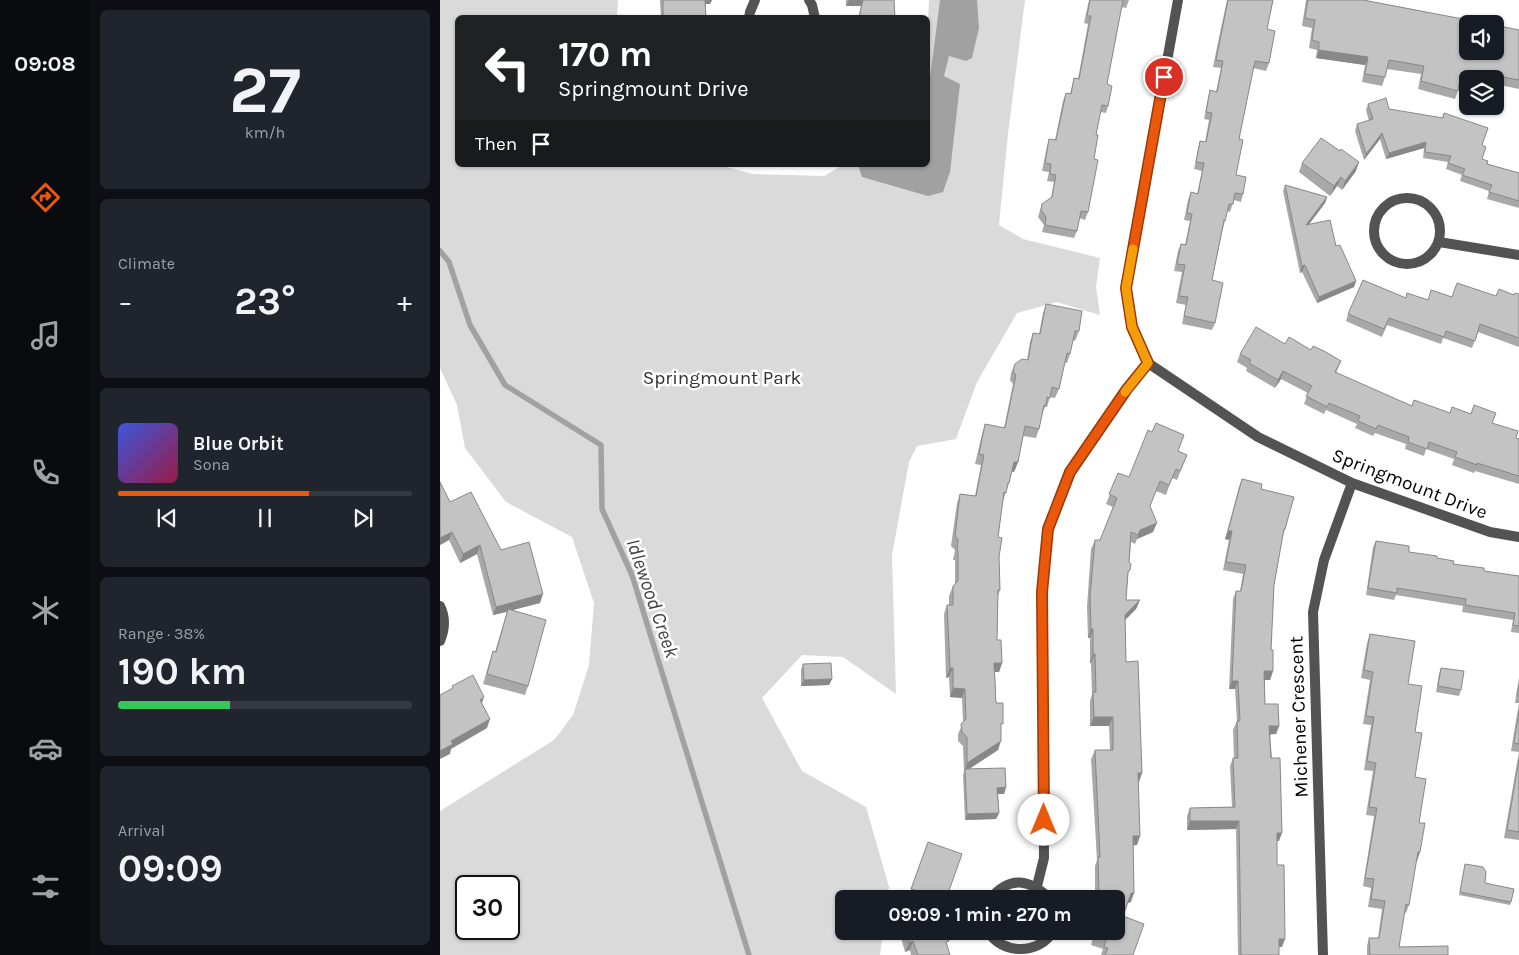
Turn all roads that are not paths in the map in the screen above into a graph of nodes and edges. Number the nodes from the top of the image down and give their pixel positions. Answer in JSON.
{"nodes":[{"id":1,"x":755,"y":0,"type":"edge"},
{"id":2,"x":809,"y":0,"type":"edge"},
{"id":3,"x":1178,"y":0,"type":"edge"},
{"id":4,"x":750,"y":15,"type":"edge"},
{"id":5,"x":814,"y":15,"type":"edge"},
{"id":6,"x":1439,"y":242,"type":"junction"},
{"id":7,"x":1519,"y":255,"type":"edge"},
{"id":8,"x":1148,"y":363,"type":"junction"},
{"id":9,"x":1352,"y":483,"type":"junction"},
{"id":10,"x":1519,"y":537,"type":"edge"},
{"id":11,"x":440,"y":606,"type":"edge"},
{"id":12,"x":440,"y":641,"type":"edge"},
{"id":13,"x":1037,"y":886,"type":"junction"},
{"id":14,"x":997,"y":890,"type":"edge"},
{"id":15,"x":1041,"y":890,"type":"edge"},
{"id":16,"x":993,"y":940,"type":"edge"},
{"id":17,"x":1046,"y":940,"type":"edge"},
{"id":18,"x":1323,"y":955,"type":"edge"}],
"edges":[{"from":1,"to":4,"type":"street"},
{"from":2,"to":5,"type":"street"},
{"from":3,"to":8,"type":"street"},
{"from":6,"to":6,"type":"street"},
{"from":6,"to":7,"type":"street"},
{"from":8,"to":9,"type":"street","name":"Springmount Drive"},
{"from":8,"to":13,"type":"street"},
{"from":9,"to":10,"type":"street","name":"Springmount Drive"},
{"from":9,"to":18,"type":"street","name":"Michener Crescent"},
{"from":11,"to":12,"type":"street"},
{"from":13,"to":14,"type":"street"},
{"from":13,"to":15,"type":"street"},
{"from":16,"to":17,"type":"street"}]}
